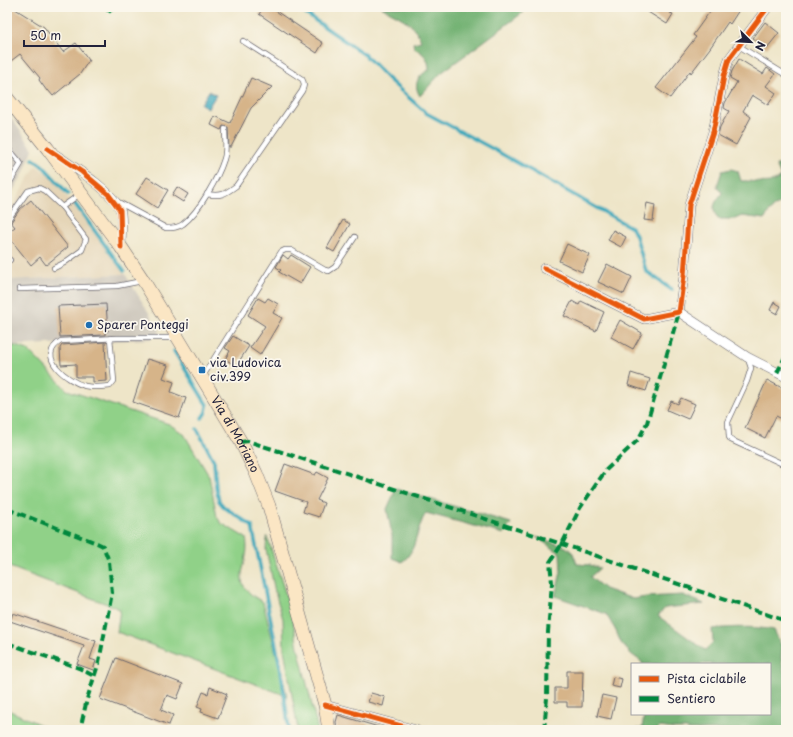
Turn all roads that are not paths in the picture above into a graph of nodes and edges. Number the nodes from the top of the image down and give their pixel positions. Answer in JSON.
{"nodes":[{"id":1,"x":768,"y":7,"type":"edge"},
{"id":2,"x":243,"y":41,"type":"dead end"},
{"id":3,"x":739,"y":46,"type":"junction"},
{"id":4,"x":786,"y":75,"type":"edge"},
{"id":5,"x":7,"y":98,"type":"edge"},
{"id":6,"x":225,"y":129,"type":"dead end"},
{"id":7,"x":7,"y":147,"type":"edge"},
{"id":8,"x":48,"y":149,"type":"junction"},
{"id":9,"x":7,"y":186,"type":"edge"},
{"id":10,"x":81,"y":193,"type":"junction"},
{"id":11,"x":207,"y":194,"type":"junction"},
{"id":12,"x":111,"y":198,"type":"junction"},
{"id":13,"x":62,"y":207,"type":"junction"},
{"id":14,"x":7,"y":221,"type":"edge"},
{"id":15,"x":355,"y":237,"type":"dead end"},
{"id":16,"x":121,"y":247,"type":"junction"},
{"id":17,"x":54,"y":268,"type":"dead end"},
{"id":18,"x":544,"y":268,"type":"dead end"},
{"id":19,"x":143,"y":280,"type":"junction"},
{"id":20,"x":19,"y":289,"type":"dead end"},
{"id":21,"x":679,"y":312,"type":"junction"},
{"id":22,"x":110,"y":338,"type":"junction"},
{"id":23,"x":178,"y":338,"type":"junction"},
{"id":24,"x":747,"y":357,"type":"junction"},
{"id":25,"x":786,"y":377,"type":"edge"},
{"id":26,"x":202,"y":378,"type":"junction"},
{"id":27,"x":785,"y":466,"type":"dead end"},
{"id":28,"x":325,"y":705,"type":"junction"},
{"id":29,"x":329,"y":730,"type":"edge"},
{"id":30,"x":416,"y":730,"type":"edge"}],
"edges":[{"from":1,"to":3,"type":"street"},
{"from":2,"to":11,"type":"lane"},
{"from":3,"to":4,"type":"lane"},
{"from":3,"to":21,"type":"street"},
{"from":5,"to":8,"type":"main road","name":"Via di Moriano"},
{"from":6,"to":11,"type":"lane"},
{"from":7,"to":9,"type":"lane"},
{"from":8,"to":10,"type":"main road","name":"Via di Moriano"},
{"from":8,"to":12,"type":"street"},
{"from":10,"to":13,"type":"lane"},
{"from":10,"to":16,"type":"main road","name":"Via di Moriano"},
{"from":11,"to":12,"type":"lane"},
{"from":12,"to":16,"type":"street"},
{"from":13,"to":14,"type":"lane"},
{"from":13,"to":17,"type":"lane"},
{"from":15,"to":26,"type":"lane"},
{"from":16,"to":19,"type":"main road","name":"Via di Moriano"},
{"from":18,"to":21,"type":"street"},
{"from":19,"to":20,"type":"lane"},
{"from":19,"to":23,"type":"main road","name":"Via di Moriano"},
{"from":21,"to":24,"type":"street"},
{"from":22,"to":22,"type":"lane"},
{"from":22,"to":23,"type":"lane"},
{"from":23,"to":26,"type":"main road","name":"Via di Moriano"},
{"from":24,"to":25,"type":"street"},
{"from":24,"to":27,"type":"lane"},
{"from":26,"to":28,"type":"main road","name":"Via di Moriano"},
{"from":28,"to":29,"type":"main road","name":"Via di Moriano"},
{"from":28,"to":30,"type":"street"}]}
